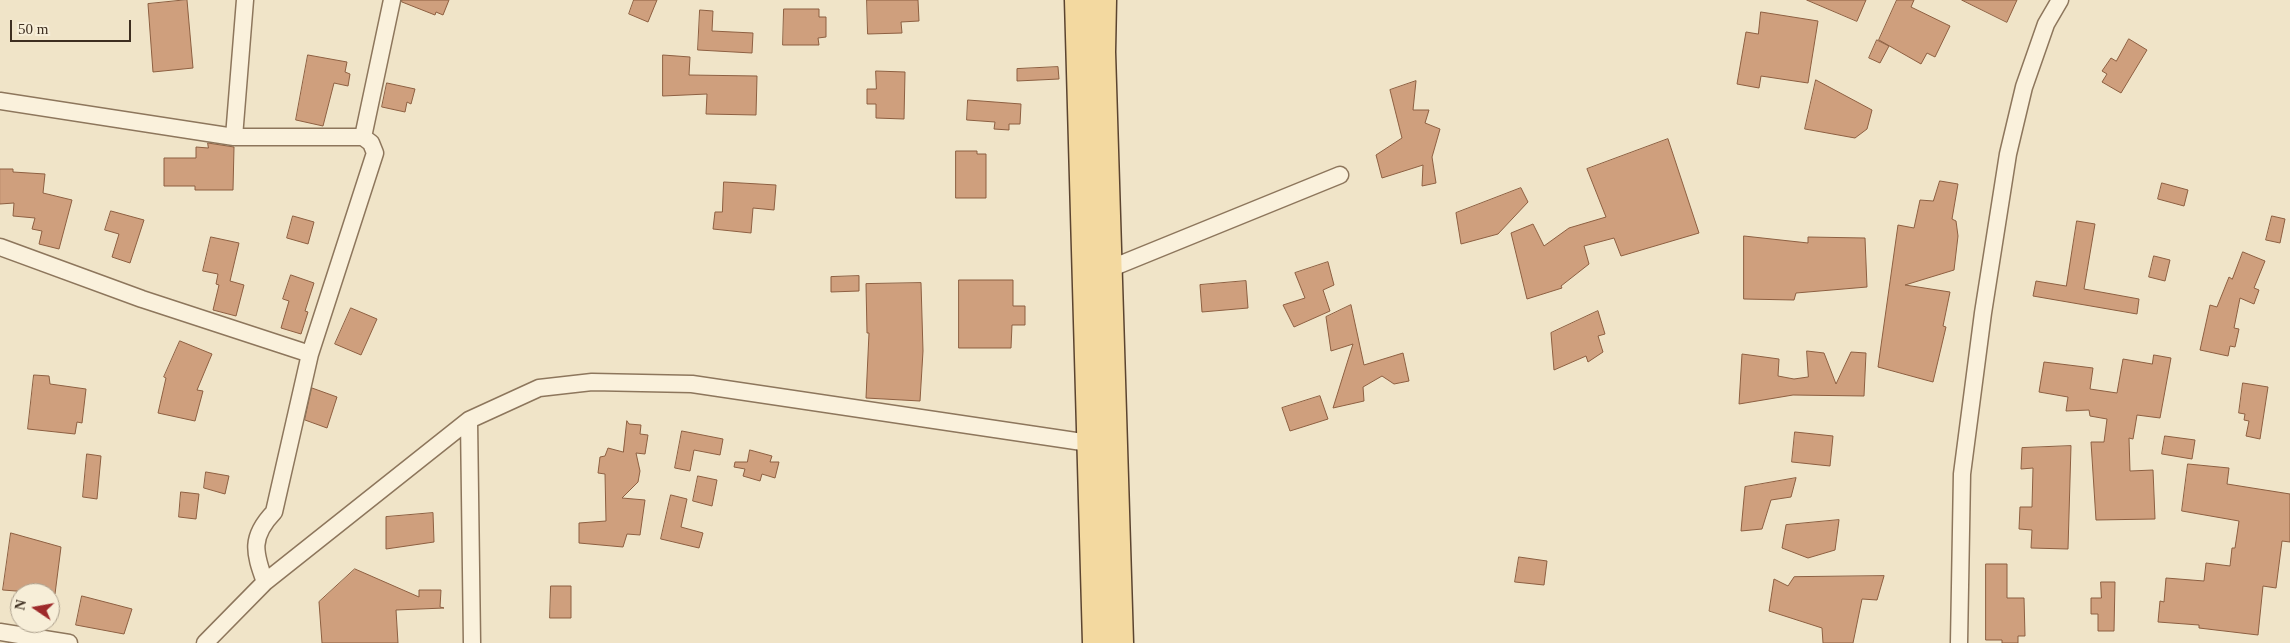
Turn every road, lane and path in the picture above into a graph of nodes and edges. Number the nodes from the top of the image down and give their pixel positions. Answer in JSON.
{"nodes":[{"id":1,"x":245,"y":0,"type":"edge"},
{"id":2,"x":392,"y":0,"type":"edge"},
{"id":3,"x":1078,"y":0,"type":"edge"},
{"id":4,"x":1103,"y":0,"type":"edge"},
{"id":5,"x":2060,"y":0,"type":"edge"},
{"id":6,"x":0,"y":101,"type":"edge"},
{"id":7,"x":234,"y":137,"type":"junction"},
{"id":8,"x":363,"y":137,"type":"junction"},
{"id":9,"x":1340,"y":175,"type":"dead end"},
{"id":10,"x":0,"y":247,"type":"edge"},
{"id":11,"x":1097,"y":270,"type":"junction"},
{"id":12,"x":310,"y":354,"type":"junction"},
{"id":13,"x":468,"y":420,"type":"junction"},
{"id":14,"x":1089,"y":443,"type":"junction"},
{"id":15,"x":265,"y":582,"type":"junction"},
{"id":16,"x":0,"y":632,"type":"edge"},
{"id":17,"x":69,"y":643,"type":"edge"},
{"id":18,"x":205,"y":643,"type":"edge"},
{"id":19,"x":472,"y":643,"type":"edge"},
{"id":20,"x":1096,"y":643,"type":"edge"},
{"id":21,"x":1120,"y":643,"type":"edge"},
{"id":22,"x":1959,"y":643,"type":"edge"}],
"edges":[{"from":1,"to":7,"type":"street"},
{"from":2,"to":8,"type":"street"},
{"from":3,"to":11,"type":"main road"},
{"from":4,"to":11,"type":"main road"},
{"from":5,"to":22,"type":"street"},
{"from":6,"to":7,"type":"street"},
{"from":7,"to":8,"type":"street"},
{"from":8,"to":12,"type":"street"},
{"from":9,"to":11,"type":"street"},
{"from":10,"to":12,"type":"street"},
{"from":11,"to":14,"type":"main road"},
{"from":11,"to":21,"type":"main road"},
{"from":12,"to":15,"type":"street"},
{"from":13,"to":14,"type":"street"},
{"from":13,"to":15,"type":"street"},
{"from":13,"to":19,"type":"street"},
{"from":14,"to":20,"type":"main road"},
{"from":15,"to":18,"type":"street"},
{"from":16,"to":17,"type":"street"}]}
